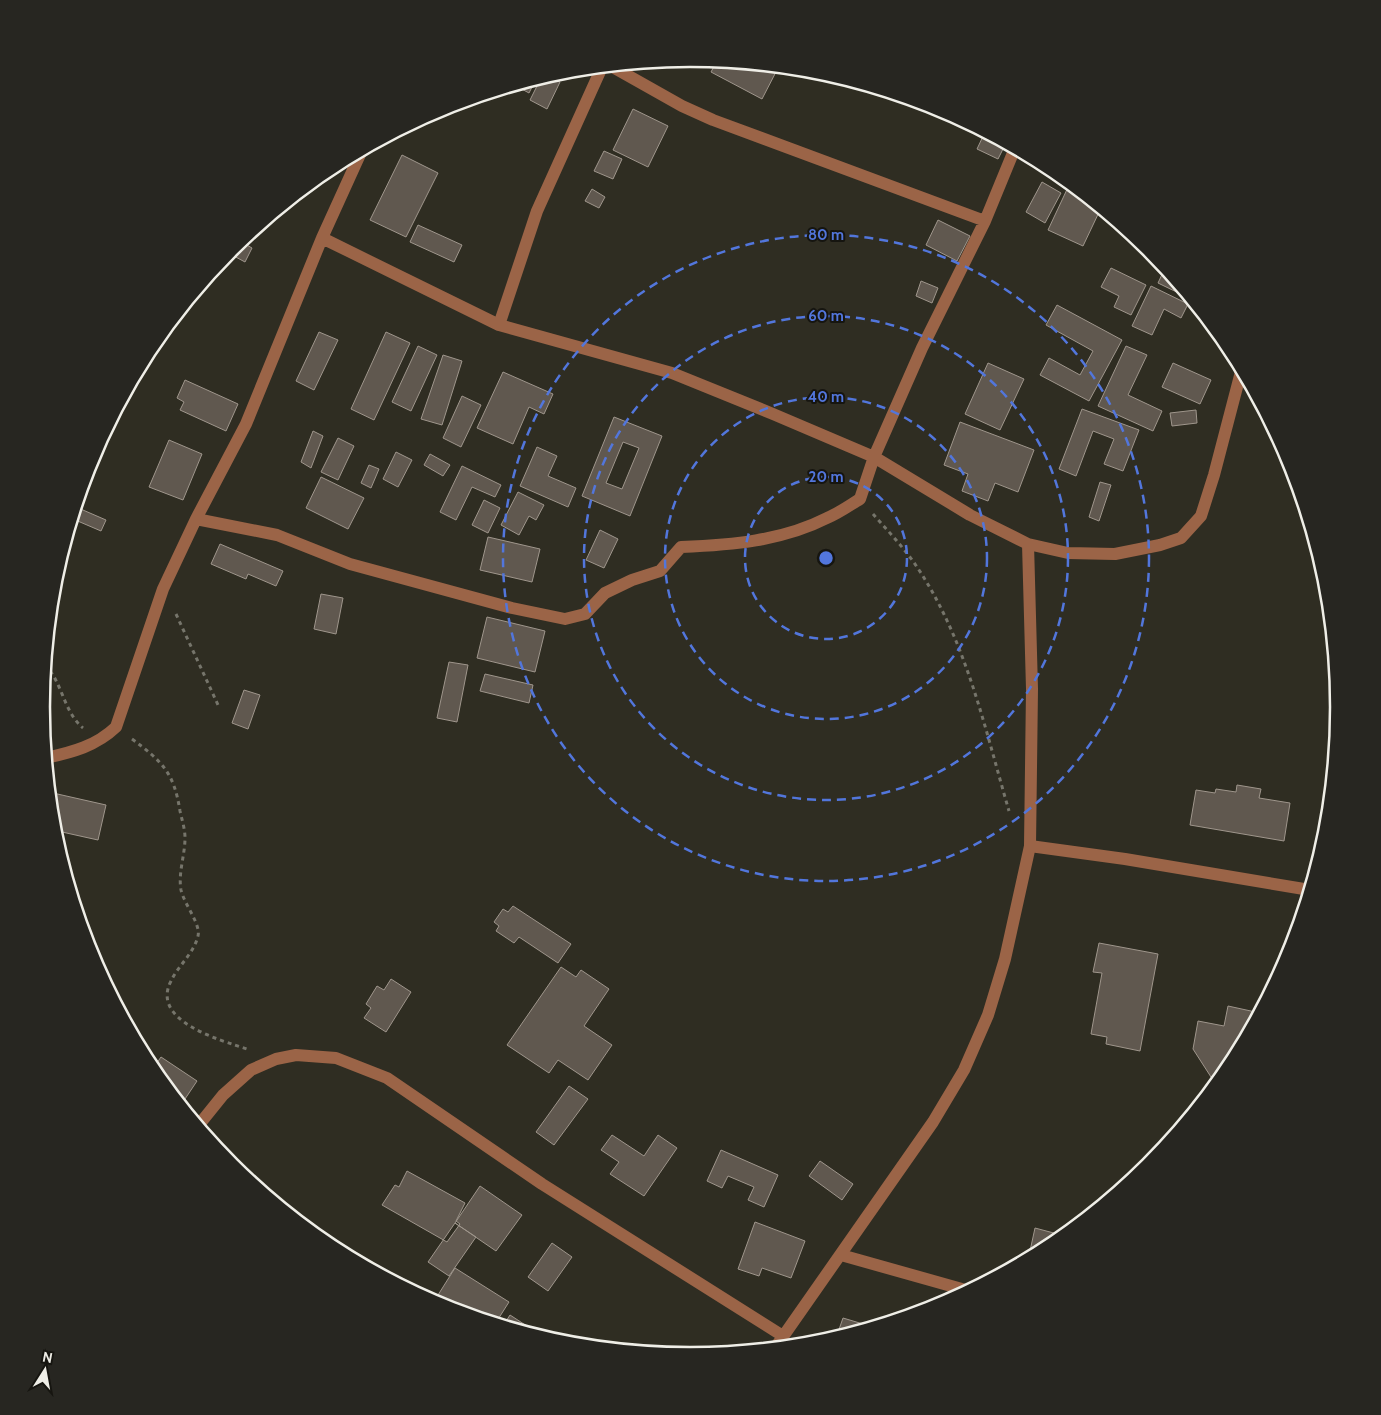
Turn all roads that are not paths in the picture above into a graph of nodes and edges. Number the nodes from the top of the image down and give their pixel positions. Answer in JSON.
{"nodes":[{"id":1,"x":620,"y":71,"type":"edge"},
{"id":2,"x":599,"y":73,"type":"edge"},
{"id":3,"x":1013,"y":154,"type":"edge"},
{"id":4,"x":357,"y":161,"type":"edge"},
{"id":5,"x":985,"y":221,"type":"junction"},
{"id":6,"x":322,"y":238,"type":"junction"},
{"id":7,"x":499,"y":325,"type":"junction"},
{"id":8,"x":1239,"y":378,"type":"edge"},
{"id":9,"x":874,"y":457,"type":"junction"},
{"id":10,"x":196,"y":518,"type":"junction"},
{"id":11,"x":1028,"y":544,"type":"junction"},
{"id":12,"x":52,"y":757,"type":"edge"},
{"id":13,"x":1030,"y":846,"type":"junction"},
{"id":14,"x":1304,"y":889,"type":"edge"},
{"id":15,"x":202,"y":1121,"type":"edge"},
{"id":16,"x":841,"y":1255,"type":"junction"},
{"id":17,"x":960,"y":1288,"type":"edge"},
{"id":18,"x":782,"y":1336,"type":"junction"},
{"id":19,"x":778,"y":1342,"type":"edge"}],
"edges":[{"from":1,"to":5,"type":"street"},
{"from":2,"to":7,"type":"street"},
{"from":3,"to":5,"type":"street"},
{"from":4,"to":6,"type":"street"},
{"from":5,"to":9,"type":"street"},
{"from":6,"to":7,"type":"street"},
{"from":6,"to":10,"type":"street"},
{"from":7,"to":9,"type":"street"},
{"from":8,"to":11,"type":"street"},
{"from":9,"to":10,"type":"street"},
{"from":9,"to":11,"type":"street"},
{"from":10,"to":12,"type":"street"},
{"from":11,"to":13,"type":"street"},
{"from":13,"to":14,"type":"street"},
{"from":13,"to":16,"type":"street"},
{"from":15,"to":18,"type":"street"},
{"from":16,"to":17,"type":"street"},
{"from":16,"to":18,"type":"street"},
{"from":18,"to":19,"type":"street"}]}
